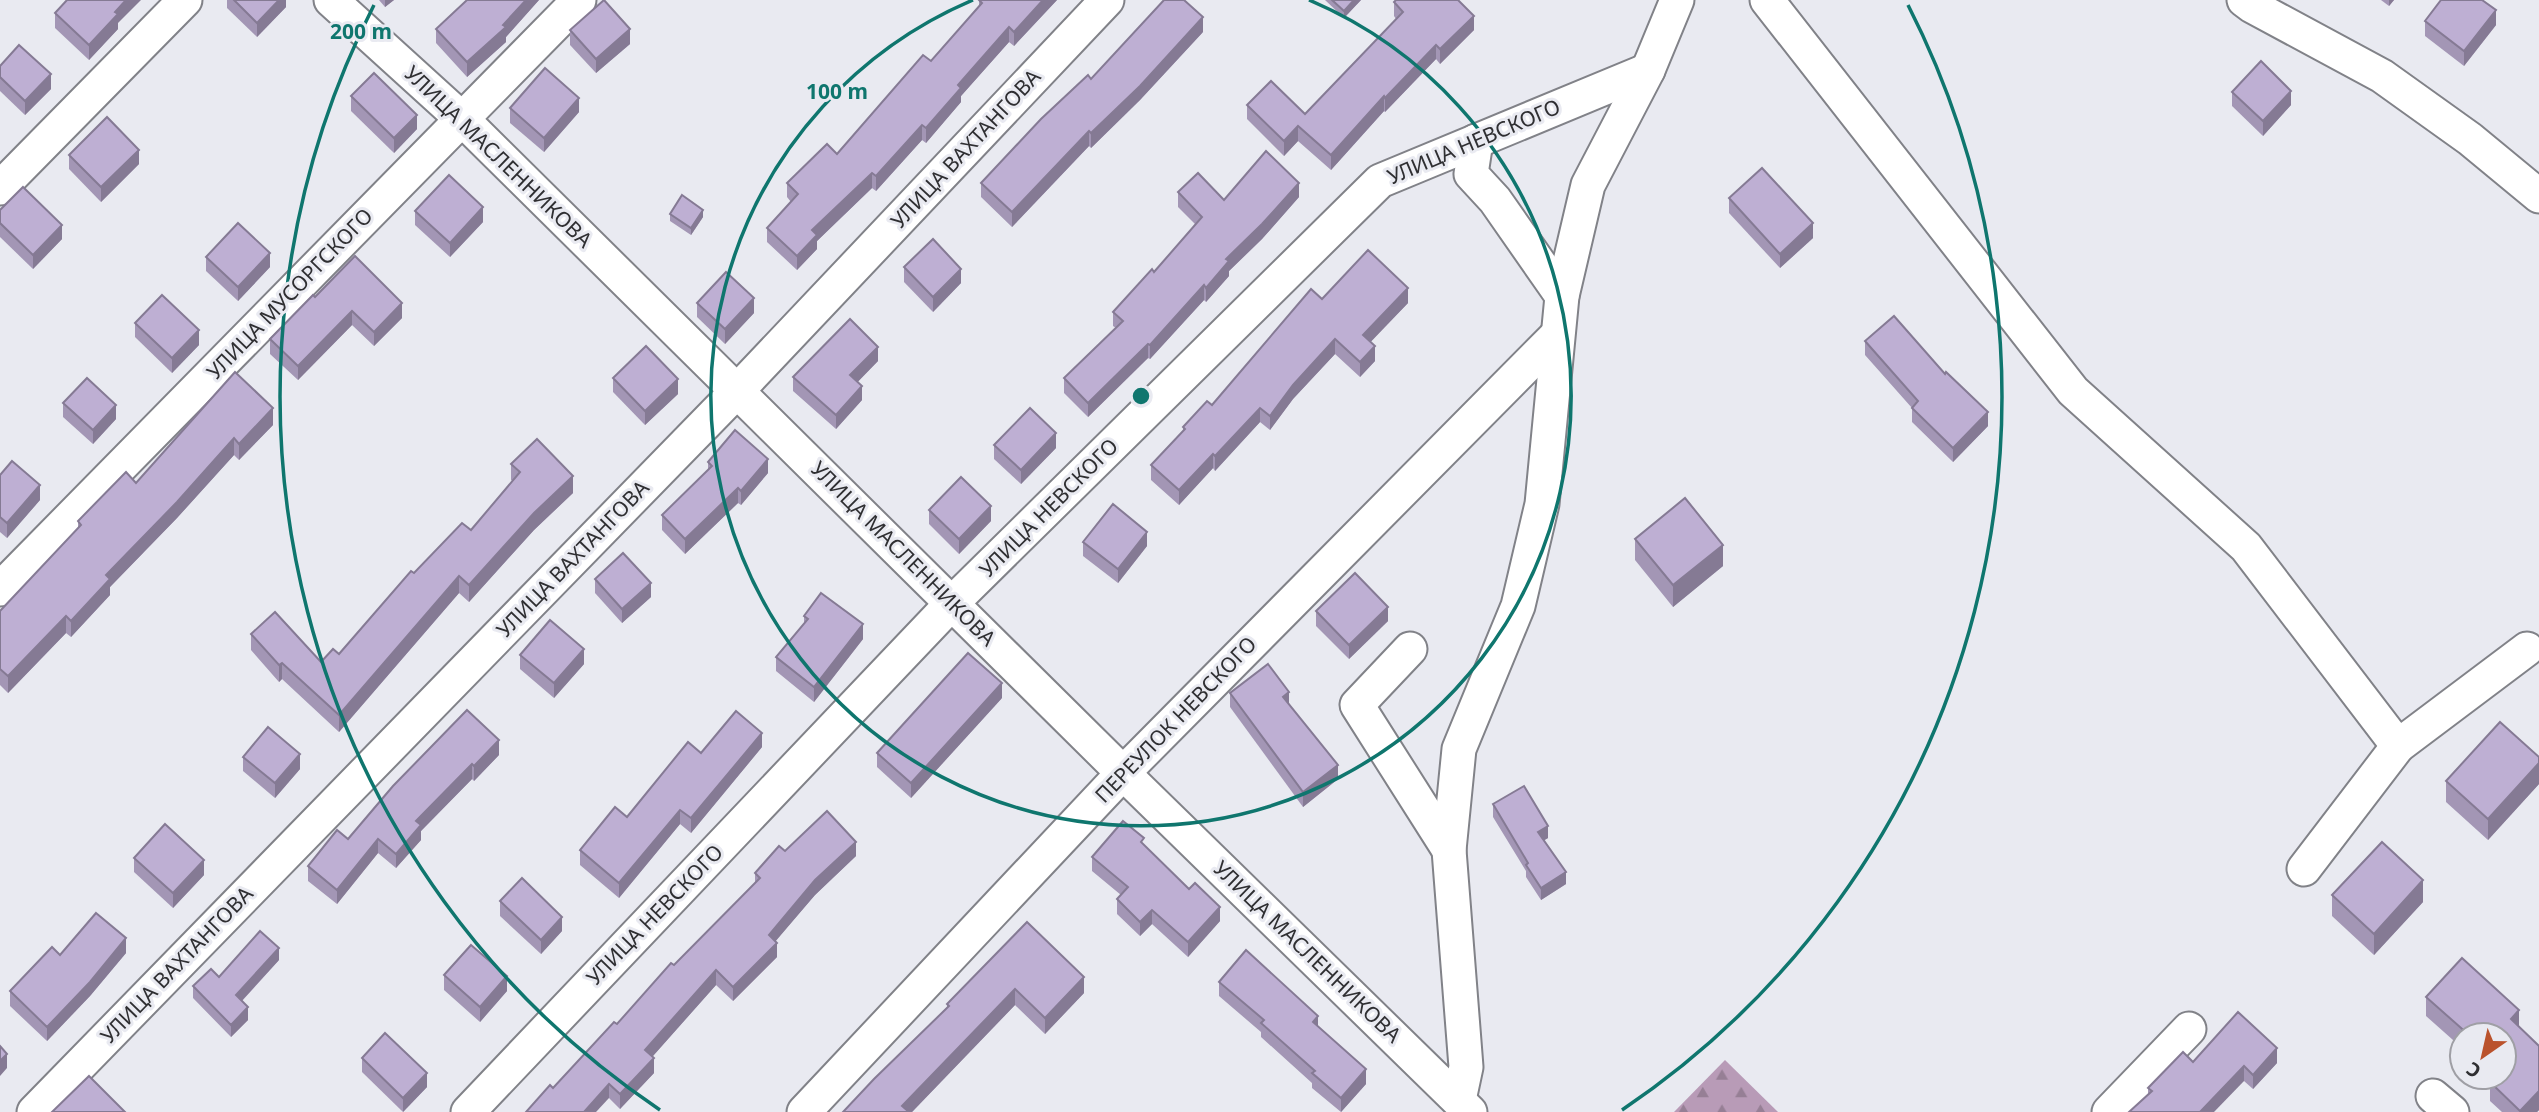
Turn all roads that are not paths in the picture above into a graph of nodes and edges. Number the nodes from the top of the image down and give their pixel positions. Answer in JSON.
{"nodes":[{"id":1,"x":185,"y":0,"type":"edge"},
{"id":2,"x":331,"y":0,"type":"edge"},
{"id":3,"x":579,"y":0,"type":"edge"},
{"id":4,"x":1107,"y":0,"type":"edge"},
{"id":5,"x":1677,"y":0,"type":"edge"},
{"id":6,"x":1768,"y":0,"type":"edge"},
{"id":7,"x":2244,"y":0,"type":"edge"},
{"id":8,"x":1647,"y":70,"type":"junction"},
{"id":9,"x":461,"y":119,"type":"junction"},
{"id":10,"x":1476,"y":141,"type":"junction"},
{"id":11,"x":0,"y":188,"type":"edge"},
{"id":12,"x":2539,"y":196,"type":"edge"},
{"id":13,"x":1562,"y":296,"type":"junction"},
{"id":14,"x":1556,"y":336,"type":"junction"},
{"id":15,"x":737,"y":391,"type":"junction"},
{"id":16,"x":0,"y":589,"type":"edge"},
{"id":17,"x":953,"y":602,"type":"junction"},
{"id":18,"x":1410,"y":649,"type":"dead end"},
{"id":19,"x":2527,"y":649,"type":"dead end"},
{"id":20,"x":2398,"y":746,"type":"junction"},
{"id":21,"x":1123,"y":773,"type":"junction"},
{"id":22,"x":1450,"y":850,"type":"junction"},
{"id":23,"x":2304,"y":869,"type":"dead end"},
{"id":24,"x":2189,"y":1029,"type":"dead end"},
{"id":25,"x":1466,"y":1108,"type":"edge"},
{"id":26,"x":34,"y":1112,"type":"edge"},
{"id":27,"x":468,"y":1112,"type":"edge"},
{"id":28,"x":804,"y":1112,"type":"edge"},
{"id":29,"x":2109,"y":1112,"type":"edge"}],
"edges":[{"from":1,"to":11,"type":"street"},
{"from":2,"to":9,"type":"street","name":"УЛИЦА МАСЛЕННИКОВА"},
{"from":3,"to":9,"type":"street","name":"УЛИЦА МУСОРГСКОГО"},
{"from":4,"to":15,"type":"street","name":"УЛИЦА ВАХТАНГОВА"},
{"from":5,"to":8,"type":"street"},
{"from":6,"to":20,"type":"street"},
{"from":7,"to":12,"type":"street"},
{"from":8,"to":10,"type":"street","name":"УЛИЦА НЕВСКОГО"},
{"from":8,"to":13,"type":"street"},
{"from":9,"to":15,"type":"street","name":"УЛИЦА МАСЛЕННИКОВА"},
{"from":9,"to":16,"type":"street","name":"УЛИЦА МУСОРГСКОГО"},
{"from":10,"to":13,"type":"street"},
{"from":10,"to":17,"type":"street","name":"УЛИЦА НЕВСКОГО"},
{"from":13,"to":14,"type":"street"},
{"from":14,"to":21,"type":"street","name":"ПЕРЕУЛОК НЕВСКОГО"},
{"from":14,"to":22,"type":"street"},
{"from":15,"to":17,"type":"street","name":"УЛИЦА МАСЛЕННИКОВА"},
{"from":15,"to":26,"type":"street","name":"УЛИЦА ВАХТАНГОВА"},
{"from":17,"to":21,"type":"street","name":"УЛИЦА МАСЛЕННИКОВА"},
{"from":17,"to":27,"type":"street","name":"УЛИЦА НЕВСКОГО"},
{"from":18,"to":22,"type":"street"},
{"from":19,"to":20,"type":"street"},
{"from":20,"to":23,"type":"street"},
{"from":21,"to":25,"type":"street","name":"УЛИЦА МАСЛЕННИКОВА"},
{"from":21,"to":28,"type":"street","name":"ПЕРЕУЛОК НЕВСКОГО"},
{"from":22,"to":25,"type":"street"},
{"from":24,"to":29,"type":"street"}]}
